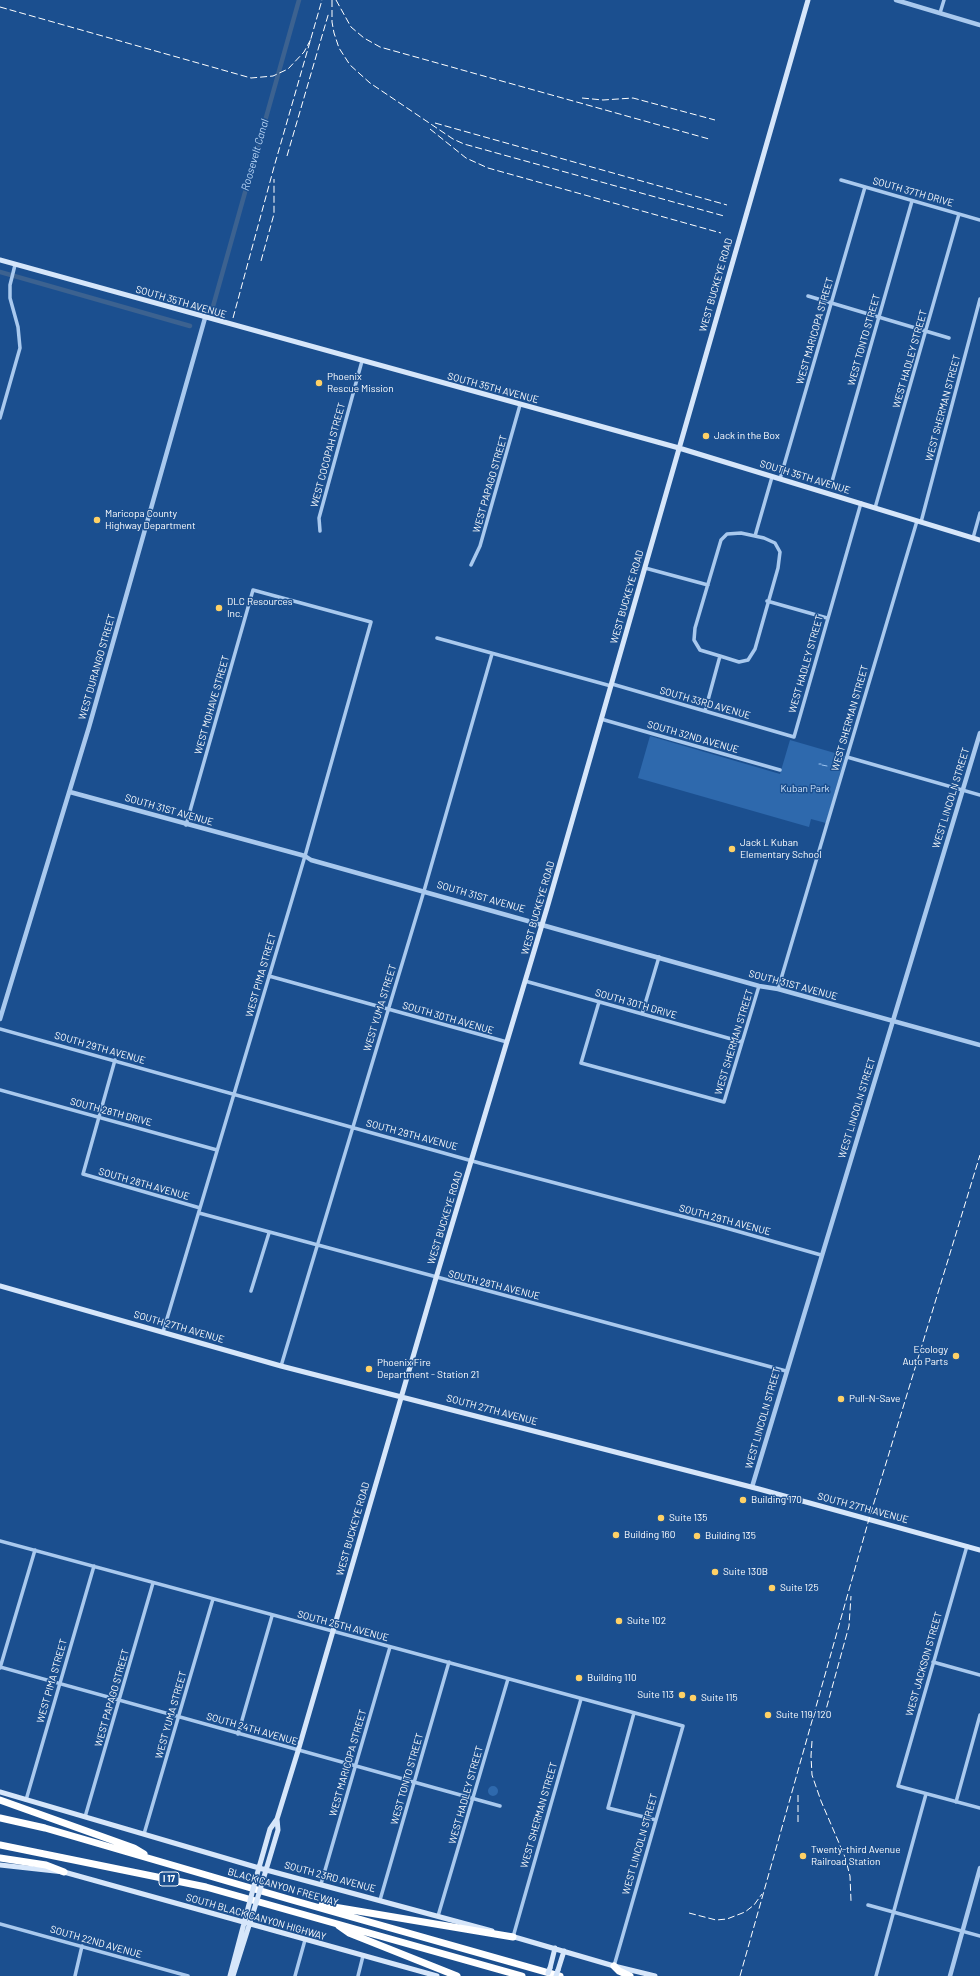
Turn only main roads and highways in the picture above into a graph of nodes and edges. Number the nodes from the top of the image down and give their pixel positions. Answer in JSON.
{"nodes":[{"id":1,"x":808,"y":0,"type":"edge"},
{"id":2,"x":0,"y":260,"type":"edge"},
{"id":3,"x":679,"y":448,"type":"junction"},
{"id":4,"x":980,"y":540,"type":"edge"},
{"id":5,"x":0,"y":1286,"type":"edge"},
{"id":6,"x":402,"y":1396,"type":"junction"},
{"id":7,"x":980,"y":1550,"type":"edge"},
{"id":8,"x":0,"y":1792,"type":"edge"},
{"id":9,"x":0,"y":1800,"type":"edge"},
{"id":10,"x":0,"y":1818,"type":"edge"},
{"id":11,"x":276,"y":1818,"type":"junction"},
{"id":12,"x":0,"y":1845,"type":"edge"},
{"id":13,"x":0,"y":1858,"type":"edge"},
{"id":14,"x":162,"y":1863,"type":"junction"},
{"id":15,"x":0,"y":1865,"type":"edge"},
{"id":16,"x":259,"y":1868,"type":"junction"},
{"id":17,"x":266,"y":1870,"type":"junction"},
{"id":18,"x":64,"y":1872,"type":"junction"},
{"id":19,"x":292,"y":1900,"type":"junction"},
{"id":20,"x":243,"y":1923,"type":"junction"},
{"id":21,"x":250,"y":1924,"type":"junction"},
{"id":22,"x":336,"y":1924,"type":"junction"},
{"id":23,"x":513,"y":1937,"type":"junction"},
{"id":24,"x":556,"y":1948,"type":"junction"},
{"id":25,"x":564,"y":1951,"type":"junction"},
{"id":26,"x":614,"y":1966,"type":"junction"},
{"id":27,"x":422,"y":1974,"type":"edge"},
{"id":28,"x":230,"y":1976,"type":"edge"},
{"id":29,"x":233,"y":1976,"type":"edge"},
{"id":30,"x":437,"y":1976,"type":"edge"},
{"id":31,"x":457,"y":1976,"type":"edge"},
{"id":32,"x":522,"y":1976,"type":"edge"},
{"id":33,"x":548,"y":1976,"type":"edge"},
{"id":34,"x":556,"y":1976,"type":"edge"},
{"id":35,"x":560,"y":1976,"type":"edge"},
{"id":36,"x":630,"y":1976,"type":"edge"},
{"id":37,"x":655,"y":1976,"type":"edge"}],
"edges":[{"from":1,"to":3,"type":"main road","name":"WEST BUCKEYE ROAD"},
{"from":2,"to":3,"type":"main road","name":"SOUTH 35TH AVENUE"},
{"from":3,"to":4,"type":"main road","name":"SOUTH 35TH AVENUE"},
{"from":3,"to":6,"type":"main road","name":"WEST BUCKEYE ROAD"},
{"from":5,"to":6,"type":"main road","name":"SOUTH 27TH AVENUE"},
{"from":6,"to":7,"type":"main road","name":"SOUTH 27TH AVENUE"},
{"from":6,"to":11,"type":"main road","name":"WEST BUCKEYE ROAD"},
{"from":8,"to":16,"type":"main road","name":"SOUTH 23RD AVENUE"},
{"from":9,"to":14,"type":"highway"},
{"from":10,"to":14,"type":"highway","name":"BLACK CANYON FREEWAY","number":"I 17"},
{"from":11,"to":16,"type":"main road","name":"WEST BUCKEYE ROAD"},
{"from":11,"to":17,"type":"main road","name":"WEST BUCKEYE ROAD"},
{"from":12,"to":22,"type":"highway","name":"BLACK CANYON FREEWAY","number":"I 17"},
{"from":13,"to":18,"type":"highway"},
{"from":14,"to":19,"type":"highway","name":"BLACK CANYON FREEWAY","number":"I 17"},
{"from":15,"to":18,"type":"main road","name":"SOUTH BLACK CANYON HIGHWAY"},
{"from":16,"to":17,"type":"main road","name":"SOUTH 23RD AVENUE"},
{"from":16,"to":20,"type":"main road","name":"WEST BUCKEYE ROAD","bridge":true},
{"from":17,"to":21,"type":"main road","name":"WEST BUCKEYE ROAD","bridge":true},
{"from":17,"to":23,"type":"main road","name":"SOUTH 23RD AVENUE"},
{"from":18,"to":20,"type":"main road","name":"SOUTH BLACK CANYON HIGHWAY"},
{"from":19,"to":23,"type":"highway"},
{"from":19,"to":35,"type":"highway","name":"BLACK CANYON FREEWAY","number":"I 17"},
{"from":20,"to":21,"type":"main road","name":"SOUTH BLACK CANYON HIGHWAY"},
{"from":20,"to":28,"type":"main road","name":"WEST BUCKEYE ROAD"},
{"from":21,"to":27,"type":"main road","name":"SOUTH BLACK CANYON HIGHWAY"},
{"from":21,"to":29,"type":"main road","name":"WEST BUCKEYE ROAD"},
{"from":22,"to":31,"type":"highway"},
{"from":22,"to":32,"type":"highway","name":"BLACK CANYON FREEWAY","number":"I 17"},
{"from":23,"to":24,"type":"main road","name":"SOUTH 23RD AVENUE"},
{"from":24,"to":25,"type":"main road","name":"SOUTH 23RD AVENUE"},
{"from":24,"to":33,"type":"main road","bridge":true},
{"from":25,"to":26,"type":"main road","name":"SOUTH 23RD AVENUE"},
{"from":25,"to":34,"type":"main road","bridge":true},
{"from":26,"to":36,"type":"highway"},
{"from":26,"to":37,"type":"main road","name":"SOUTH 23RD AVENUE"},
{"from":27,"to":30,"type":"main road","name":"SOUTH BLACK CANYON HIGHWAY"}]}
